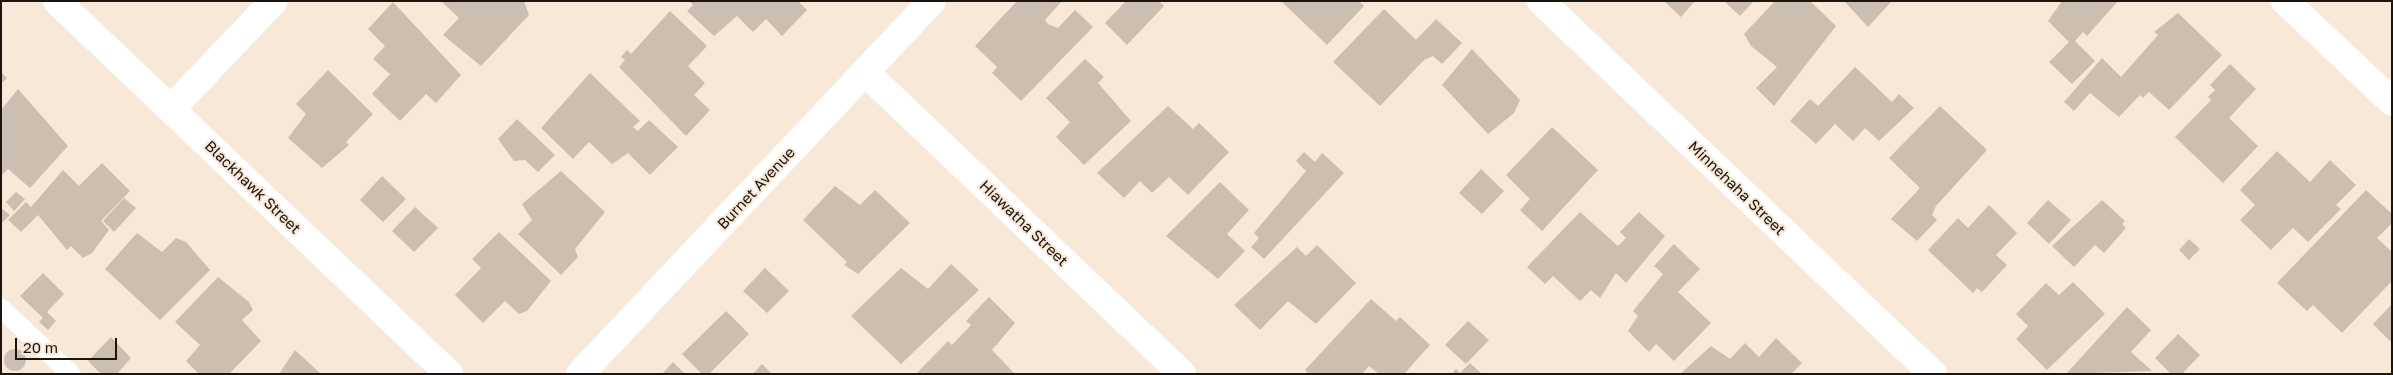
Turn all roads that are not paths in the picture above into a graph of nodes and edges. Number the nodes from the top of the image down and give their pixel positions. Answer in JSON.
{"nodes":[{"id":1,"x":56,"y":1,"type":"edge"},
{"id":2,"x":274,"y":1,"type":"edge"},
{"id":3,"x":932,"y":1,"type":"edge"},
{"id":4,"x":1541,"y":1,"type":"edge"},
{"id":5,"x":2285,"y":1,"type":"edge"},
{"id":6,"x":865,"y":72,"type":"junction"},
{"id":7,"x":2392,"y":102,"type":"edge"},
{"id":8,"x":171,"y":109,"type":"junction"},
{"id":9,"x":1,"y":308,"type":"edge"},
{"id":10,"x":71,"y":374,"type":"edge"},
{"id":11,"x":449,"y":374,"type":"edge"},
{"id":12,"x":580,"y":374,"type":"edge"},
{"id":13,"x":1182,"y":374,"type":"edge"},
{"id":14,"x":1933,"y":374,"type":"edge"}],
"edges":[{"from":1,"to":8,"type":"street","name":"Blackhawk Street"},
{"from":2,"to":8,"type":"street"},
{"from":3,"to":6,"type":"street","name":"Burnet Avenue"},
{"from":4,"to":14,"type":"street","name":"Minnehaha Street"},
{"from":5,"to":7,"type":"street"},
{"from":6,"to":12,"type":"street","name":"Burnet Avenue"},
{"from":6,"to":13,"type":"street","name":"Hiawatha Street"},
{"from":8,"to":11,"type":"street","name":"Blackhawk Street"},
{"from":9,"to":10,"type":"lane"}]}
